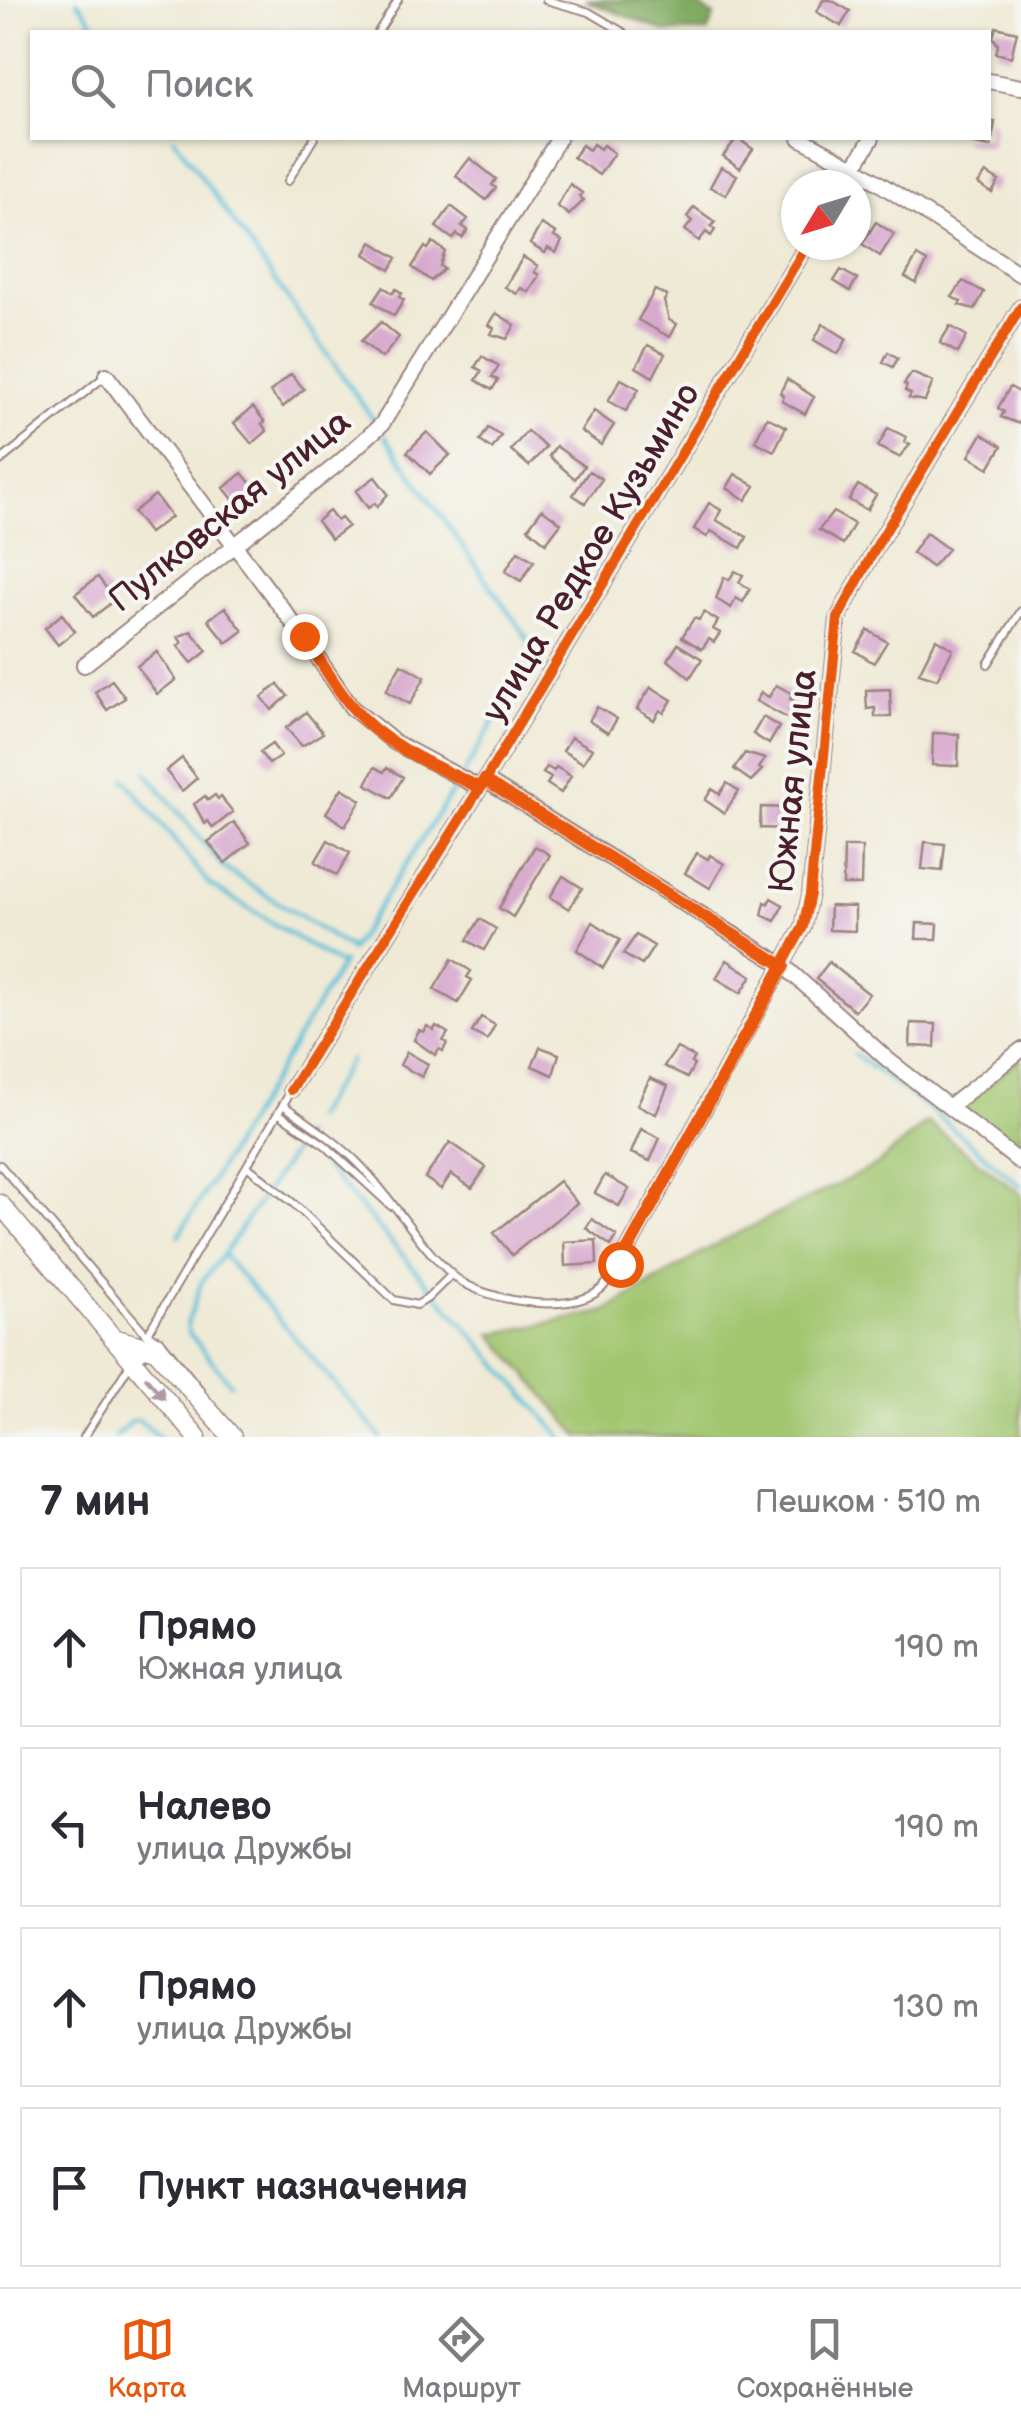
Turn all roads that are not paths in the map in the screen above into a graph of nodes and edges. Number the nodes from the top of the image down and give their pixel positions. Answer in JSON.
{"nodes":[{"id":1,"x":398,"y":0,"type":"edge"},
{"id":2,"x":546,"y":0,"type":"edge"},
{"id":3,"x":379,"y":30,"type":"edge"},
{"id":4,"x":620,"y":30,"type":"edge"},
{"id":5,"x":991,"y":82,"type":"edge"},
{"id":6,"x":1021,"y":87,"type":"edge"},
{"id":7,"x":313,"y":140,"type":"edge"},
{"id":8,"x":557,"y":140,"type":"edge"},
{"id":9,"x":804,"y":140,"type":"edge"},
{"id":10,"x":871,"y":140,"type":"edge"},
{"id":11,"x":854,"y":167,"type":"junction"},
{"id":12,"x":852,"y":170,"type":"edge"},
{"id":13,"x":288,"y":181,"type":"dead end"},
{"id":14,"x":798,"y":260,"type":"edge"},
{"id":15,"x":1021,"y":274,"type":"edge"},
{"id":16,"x":1021,"y":307,"type":"edge"},
{"id":17,"x":106,"y":376,"type":"joint"},
{"id":18,"x":0,"y":461,"type":"edge"},
{"id":19,"x":236,"y":546,"type":"junction"},
{"id":20,"x":1021,"y":612,"type":"edge"},
{"id":21,"x":988,"y":664,"type":"dead end"},
{"id":22,"x":84,"y":665,"type":"dead end"},
{"id":23,"x":482,"y":784,"type":"junction"},
{"id":24,"x":784,"y":966,"type":"junction"},
{"id":25,"x":1021,"y":1050,"type":"edge"},
{"id":26,"x":292,"y":1090,"type":"joint"},
{"id":27,"x":950,"y":1107,"type":"junction"},
{"id":28,"x":281,"y":1109,"type":"junction"},
{"id":29,"x":1021,"y":1163,"type":"edge"},
{"id":30,"x":0,"y":1166,"type":"edge"},
{"id":31,"x":247,"y":1166,"type":"junction"},
{"id":32,"x":0,"y":1204,"type":"edge"},
{"id":33,"x":620,"y":1264,"type":"joint"},
{"id":34,"x":452,"y":1274,"type":"junction"},
{"id":35,"x":113,"y":1338,"type":"junction"},
{"id":36,"x":152,"y":1342,"type":"junction"},
{"id":37,"x":132,"y":1361,"type":"junction"},
{"id":38,"x":84,"y":1437,"type":"edge"},
{"id":39,"x":197,"y":1437,"type":"edge"},
{"id":40,"x":232,"y":1437,"type":"edge"}],
"edges":[{"from":1,"to":3,"type":"lane"},
{"from":2,"to":4,"type":"lane"},
{"from":5,"to":6,"type":"street"},
{"from":7,"to":13,"type":"lane"},
{"from":8,"to":19,"type":"street","name":"Пулковская улица"},
{"from":9,"to":11,"type":"street"},
{"from":10,"to":11,"type":"street"},
{"from":11,"to":12,"type":"street"},
{"from":11,"to":15,"type":"street"},
{"from":14,"to":23,"type":"street","name":"улица Редкое Кузьмино"},
{"from":16,"to":24,"type":"street","name":"Южная улица"},
{"from":17,"to":18,"type":"lane"},
{"from":17,"to":19,"type":"street"},
{"from":19,"to":22,"type":"street","name":"Пулковская улица"},
{"from":19,"to":23,"type":"street"},
{"from":20,"to":21,"type":"lane"},
{"from":23,"to":24,"type":"street"},
{"from":23,"to":26,"type":"street","name":"улица Редкое Кузьмино"},
{"from":24,"to":27,"type":"street"},
{"from":24,"to":33,"type":"street","name":"Южная улица"},
{"from":25,"to":27,"type":"street"},
{"from":26,"to":28,"type":"lane"},
{"from":27,"to":29,"type":"street"},
{"from":28,"to":31,"type":"lane"},
{"from":28,"to":34,"type":"lane"},
{"from":30,"to":36,"type":"lane"},
{"from":31,"to":34,"type":"lane"},
{"from":31,"to":36,"type":"lane"},
{"from":32,"to":35,"type":"street"},
{"from":33,"to":34,"type":"lane"},
{"from":35,"to":36,"type":"street"},
{"from":35,"to":37,"type":"street"},
{"from":36,"to":37,"type":"lane"},
{"from":36,"to":40,"type":"street"},
{"from":37,"to":38,"type":"lane"},
{"from":37,"to":39,"type":"street","one_way":true}]}
